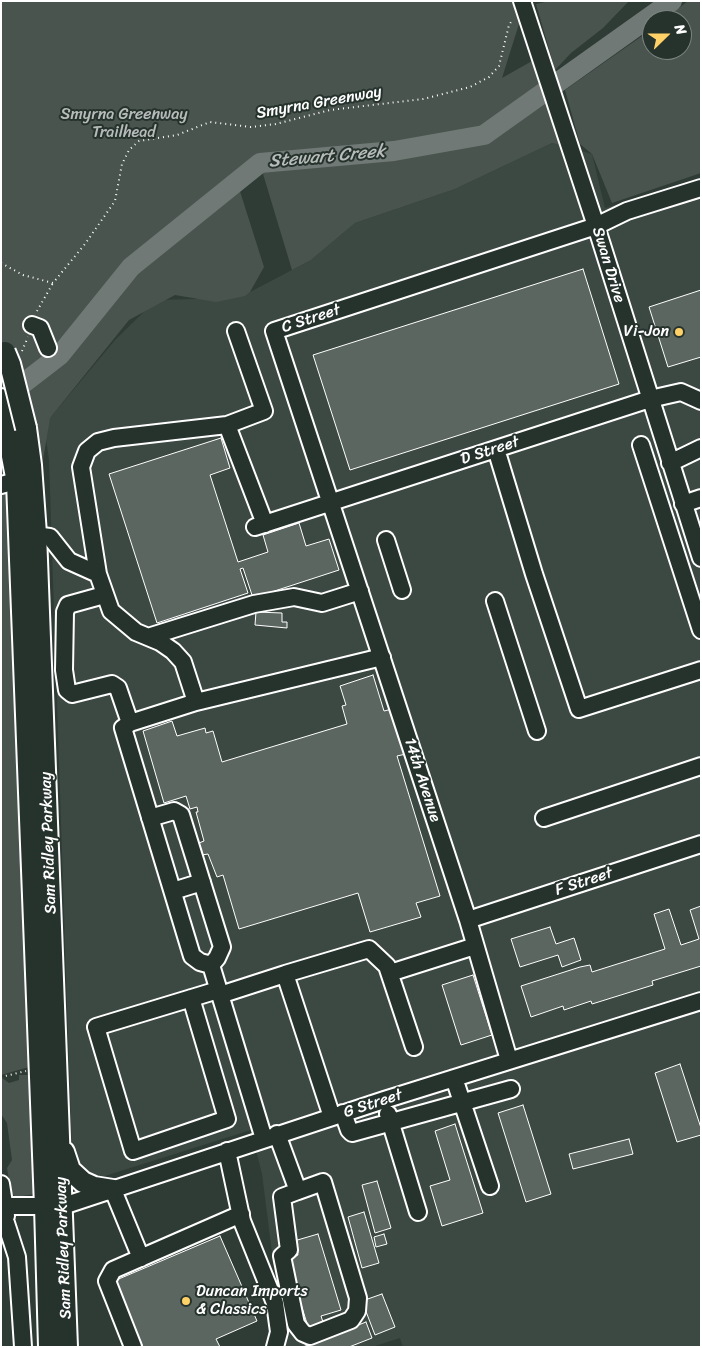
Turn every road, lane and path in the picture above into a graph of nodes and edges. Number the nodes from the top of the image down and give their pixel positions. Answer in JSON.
{"nodes":[{"id":1,"x":521,"y":4,"type":"edge"},
{"id":2,"x":509,"y":25,"type":"dead end"},
{"id":3,"x":701,"y":188,"type":"edge"},
{"id":4,"x":596,"y":226,"type":"junction"},
{"id":5,"x":1,"y":263,"type":"edge"},
{"id":6,"x":32,"y":325,"type":"dead end"},
{"id":7,"x":236,"y":330,"type":"dead end"},
{"id":8,"x":3,"y":348,"type":"edge"},
{"id":9,"x":48,"y":348,"type":"dead end"},
{"id":10,"x":1,"y":398,"type":"edge"},
{"id":11,"x":650,"y":399,"type":"junction"},
{"id":12,"x":701,"y":401,"type":"edge"},
{"id":13,"x":227,"y":425,"type":"junction"},
{"id":14,"x":642,"y":445,"type":"dead end"},
{"id":15,"x":701,"y":448,"type":"edge"},
{"id":16,"x":496,"y":449,"type":"junction"},
{"id":17,"x":670,"y":463,"type":"junction"},
{"id":18,"x":9,"y":483,"type":"edge"},
{"id":19,"x":701,"y":498,"type":"edge"},
{"id":20,"x":331,"y":502,"type":"junction"},
{"id":21,"x":683,"y":504,"type":"junction"},
{"id":22,"x":28,"y":534,"type":"junction"},
{"id":23,"x":386,"y":540,"type":"dead end"},
{"id":24,"x":698,"y":541,"type":"edge"},
{"id":25,"x":98,"y":574,"type":"junction"},
{"id":26,"x":402,"y":590,"type":"dead end"},
{"id":27,"x":360,"y":591,"type":"junction"},
{"id":28,"x":104,"y":595,"type":"junction"},
{"id":29,"x":495,"y":601,"type":"dead end"},
{"id":30,"x":701,"y":630,"type":"edge"},
{"id":31,"x":148,"y":637,"type":"junction"},
{"id":32,"x":382,"y":658,"type":"junction"},
{"id":33,"x":701,"y":670,"type":"edge"},
{"id":34,"x":196,"y":702,"type":"junction"},
{"id":35,"x":130,"y":723,"type":"junction"},
{"id":36,"x":537,"y":731,"type":"dead end"},
{"id":37,"x":701,"y":766,"type":"edge"},
{"id":38,"x":150,"y":818,"type":"junction"},
{"id":39,"x":544,"y":818,"type":"dead end"},
{"id":40,"x":701,"y":844,"type":"edge"},
{"id":41,"x":202,"y":882,"type":"junction"},
{"id":42,"x":173,"y":891,"type":"junction"},
{"id":43,"x":468,"y":920,"type":"junction"},
{"id":44,"x":475,"y":946,"type":"junction"},
{"id":45,"x":211,"y":965,"type":"junction"},
{"id":46,"x":390,"y":973,"type":"junction"},
{"id":47,"x":285,"y":974,"type":"junction"},
{"id":48,"x":219,"y":992,"type":"junction"},
{"id":49,"x":191,"y":998,"type":"junction"},
{"id":50,"x":701,"y":1001,"type":"edge"},
{"id":51,"x":414,"y":1047,"type":"dead end"},
{"id":52,"x":509,"y":1060,"type":"junction"},
{"id":53,"x":40,"y":1067,"type":"junction"},
{"id":54,"x":1,"y":1077,"type":"edge"},
{"id":55,"x":454,"y":1078,"type":"junction"},
{"id":56,"x":511,"y":1089,"type":"dead end"},
{"id":57,"x":384,"y":1100,"type":"junction"},
{"id":58,"x":463,"y":1104,"type":"junction"},
{"id":59,"x":338,"y":1115,"type":"junction"},
{"id":60,"x":391,"y":1123,"type":"junction"},
{"id":61,"x":270,"y":1136,"type":"junction"},
{"id":62,"x":60,"y":1142,"type":"junction"},
{"id":63,"x":227,"y":1151,"type":"junction"},
{"id":64,"x":1,"y":1184,"type":"edge"},
{"id":65,"x":490,"y":1186,"type":"dead end"},
{"id":66,"x":113,"y":1190,"type":"junction"},
{"id":67,"x":298,"y":1191,"type":"junction"},
{"id":68,"x":3,"y":1206,"type":"edge"},
{"id":69,"x":54,"y":1206,"type":"junction"},
{"id":70,"x":418,"y":1212,"type":"dead end"},
{"id":71,"x":241,"y":1214,"type":"junction"},
{"id":72,"x":4,"y":1224,"type":"edge"},
{"id":73,"x":140,"y":1258,"type":"junction"},
{"id":74,"x":22,"y":1347,"type":"edge"},
{"id":75,"x":48,"y":1347,"type":"edge"},
{"id":76,"x":67,"y":1347,"type":"edge"},
{"id":77,"x":134,"y":1347,"type":"edge"},
{"id":78,"x":275,"y":1347,"type":"edge"}],
"edges":[{"from":1,"to":4,"type":"street","name":"Swan Drive"},
{"from":2,"to":5,"type":"path","name":"Smyrna Greenway"},
{"from":3,"to":4,"type":"street"},
{"from":4,"to":11,"type":"street","name":"Swan Drive"},
{"from":4,"to":20,"type":"street","name":"C Street"},
{"from":6,"to":9,"type":"street"},
{"from":7,"to":13,"type":"street"},
{"from":8,"to":22,"type":"main road","name":"Sam Ridley Parkway","bridge":true},
{"from":10,"to":18,"type":"main road","name":"Sam Ridley Parkway"},
{"from":11,"to":12,"type":"street","name":"D Street"},
{"from":11,"to":16,"type":"street","name":"D Street"},
{"from":11,"to":17,"type":"street","name":"Swan Drive"},
{"from":13,"to":20,"type":"street"},
{"from":13,"to":25,"type":"street"},
{"from":14,"to":30,"type":"street"},
{"from":15,"to":17,"type":"street"},
{"from":16,"to":20,"type":"street","name":"D Street"},
{"from":16,"to":33,"type":"street"},
{"from":17,"to":21,"type":"street","name":"Swan Drive"},
{"from":18,"to":22,"type":"main road","name":"Sam Ridley Parkway"},
{"from":19,"to":21,"type":"street"},
{"from":20,"to":27,"type":"street","name":"14th Avenue"},
{"from":21,"to":24,"type":"street","name":"Swan Drive"},
{"from":22,"to":25,"type":"street"},
{"from":22,"to":53,"type":"main road","name":"Sam Ridley Parkway"},
{"from":22,"to":62,"type":"main road","name":"Sam Ridley Parkway"},
{"from":23,"to":26,"type":"street"},
{"from":25,"to":28,"type":"street"},
{"from":27,"to":31,"type":"street"},
{"from":27,"to":32,"type":"street","name":"14th Avenue"},
{"from":28,"to":31,"type":"street"},
{"from":28,"to":35,"type":"street"},
{"from":29,"to":36,"type":"street"},
{"from":31,"to":34,"type":"street"},
{"from":32,"to":34,"type":"street"},
{"from":32,"to":43,"type":"street","name":"14th Avenue"},
{"from":34,"to":35,"type":"street"},
{"from":35,"to":38,"type":"street"},
{"from":37,"to":39,"type":"street"},
{"from":38,"to":41,"type":"street"},
{"from":38,"to":42,"type":"street"},
{"from":40,"to":43,"type":"street","name":"F Street"},
{"from":41,"to":42,"type":"street"},
{"from":41,"to":45,"type":"street"},
{"from":42,"to":45,"type":"street"},
{"from":43,"to":44,"type":"street","name":"14th Avenue"},
{"from":44,"to":46,"type":"street"},
{"from":44,"to":52,"type":"street","name":"14th Avenue"},
{"from":45,"to":48,"type":"street"},
{"from":46,"to":47,"type":"street"},
{"from":46,"to":51,"type":"street"},
{"from":47,"to":48,"type":"street"},
{"from":47,"to":59,"type":"street"},
{"from":48,"to":49,"type":"street"},
{"from":48,"to":61,"type":"street"},
{"from":49,"to":49,"type":"street"},
{"from":50,"to":52,"type":"street","name":"G Street"},
{"from":52,"to":55,"type":"street","name":"G Street"},
{"from":53,"to":54,"type":"path"},
{"from":53,"to":69,"type":"main road","name":"Sam Ridley Parkway"},
{"from":55,"to":57,"type":"street","name":"G Street"},
{"from":55,"to":58,"type":"street"},
{"from":56,"to":58,"type":"street"},
{"from":57,"to":59,"type":"street","name":"G Street"},
{"from":57,"to":60,"type":"street"},
{"from":58,"to":60,"type":"street"},
{"from":58,"to":65,"type":"street"},
{"from":59,"to":60,"type":"street"},
{"from":59,"to":61,"type":"street","name":"G Street"},
{"from":60,"to":70,"type":"street"},
{"from":61,"to":63,"type":"street","name":"G Street"},
{"from":61,"to":67,"type":"street"},
{"from":62,"to":66,"type":"main road"},
{"from":62,"to":69,"type":"main road","name":"Sam Ridley Parkway"},
{"from":63,"to":66,"type":"street","name":"G Street"},
{"from":63,"to":71,"type":"street"},
{"from":64,"to":68,"type":"street"},
{"from":66,"to":69,"type":"street","name":"G Street"},
{"from":66,"to":73,"type":"street"},
{"from":67,"to":67,"type":"street"},
{"from":68,"to":69,"type":"street","name":"G Street"},
{"from":68,"to":72,"type":"street"},
{"from":69,"to":75,"type":"main road","name":"Sam Ridley Parkway"},
{"from":69,"to":76,"type":"main road","name":"Sam Ridley Parkway"},
{"from":71,"to":73,"type":"street"},
{"from":71,"to":78,"type":"street"},
{"from":72,"to":74,"type":"street"},
{"from":73,"to":77,"type":"street"}]}
